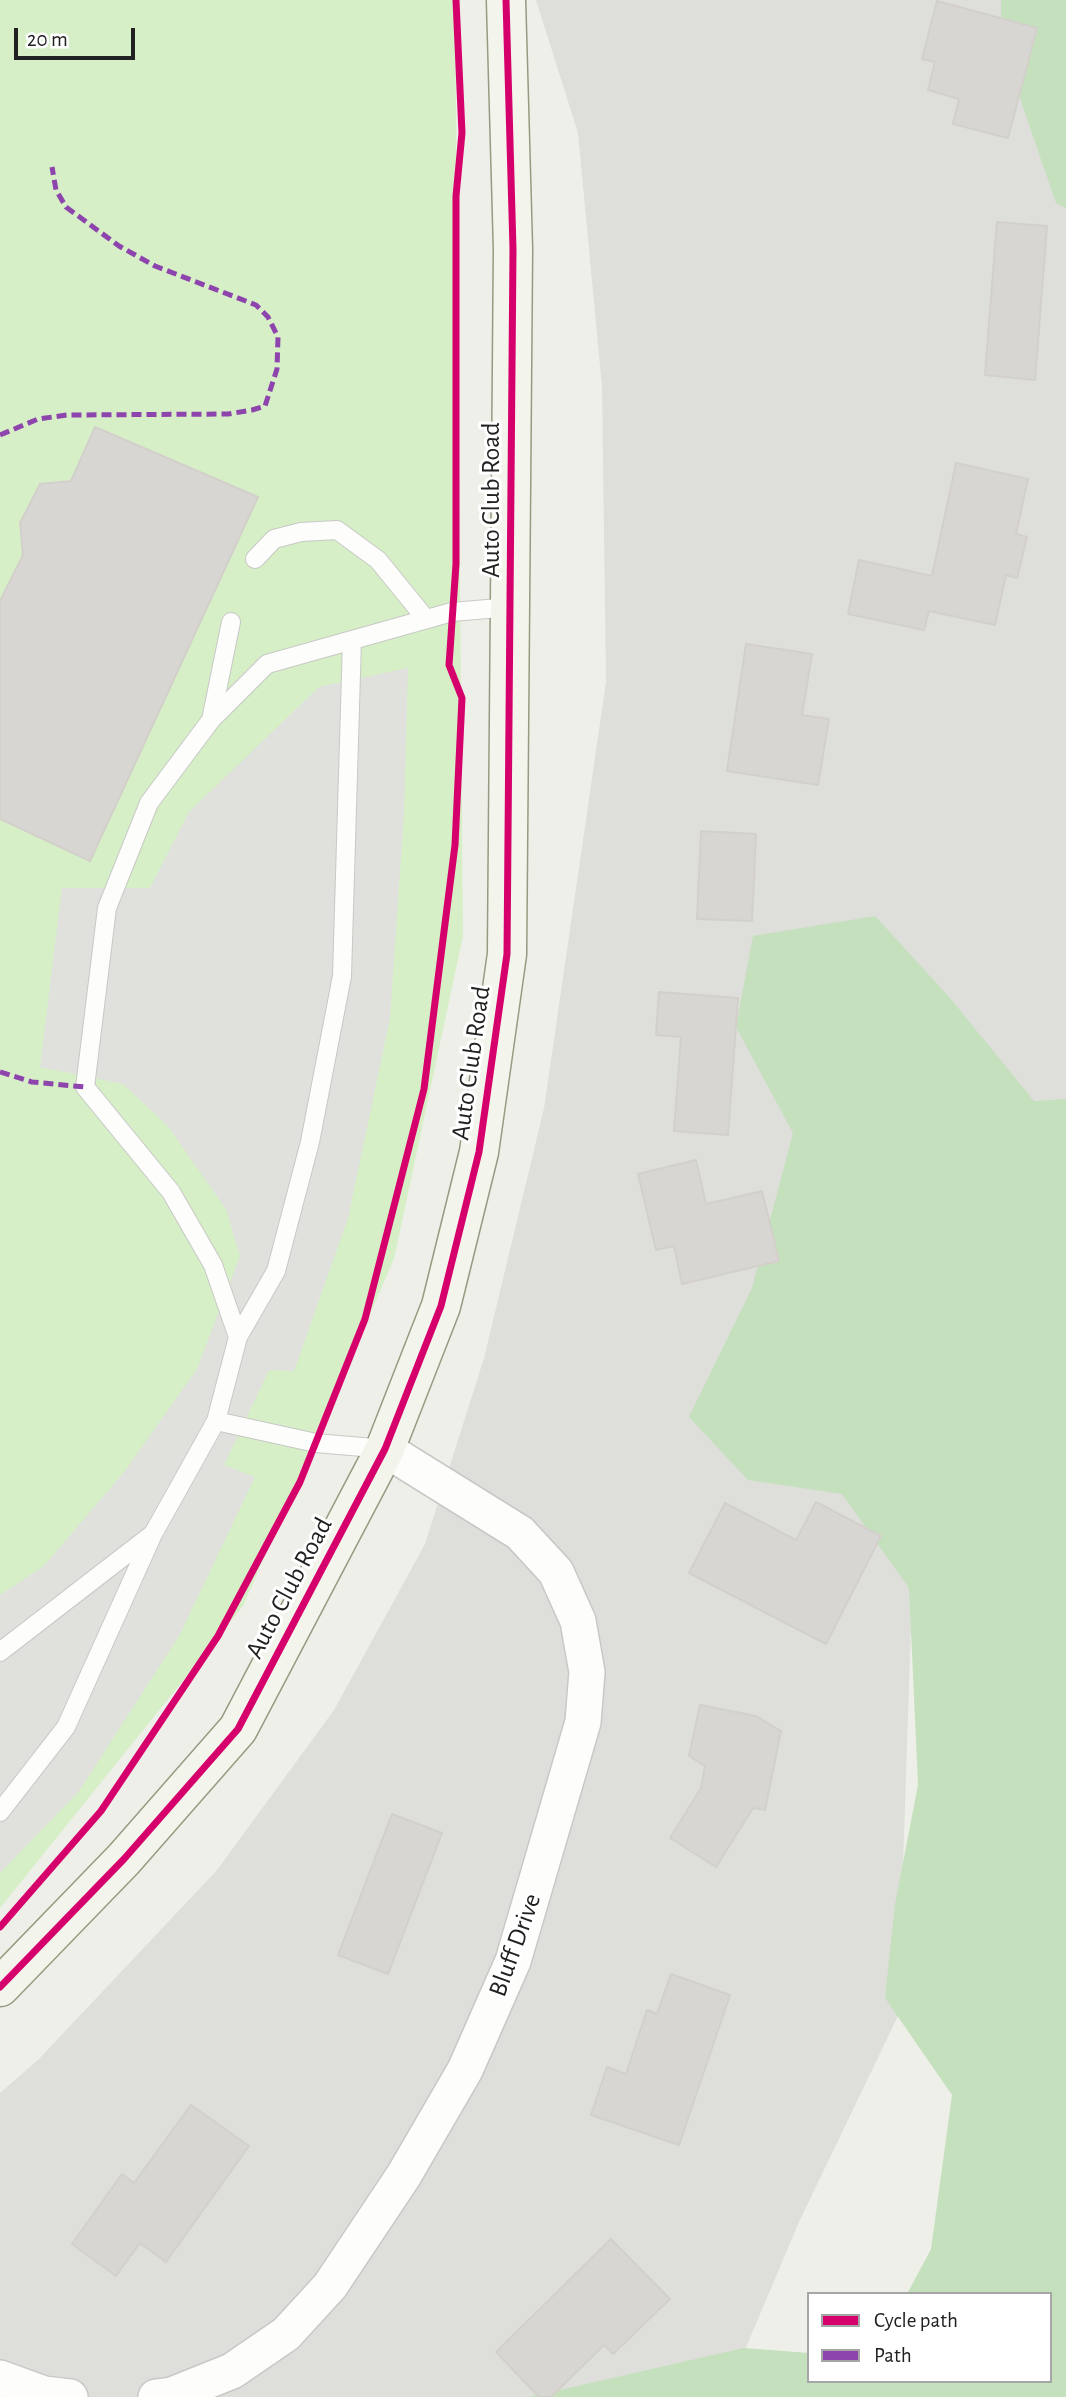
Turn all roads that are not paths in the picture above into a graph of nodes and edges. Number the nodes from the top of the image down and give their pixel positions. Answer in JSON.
{"nodes":[{"id":1,"x":506,"y":0,"type":"edge"},
{"id":2,"x":255,"y":559,"type":"dead end"},
{"id":3,"x":511,"y":607,"type":"junction"},
{"id":4,"x":426,"y":620,"type":"junction"},
{"id":5,"x":231,"y":622,"type":"dead end"},
{"id":6,"x":352,"y":640,"type":"junction"},
{"id":7,"x":211,"y":720,"type":"junction"},
{"id":8,"x":238,"y":1337,"type":"junction"},
{"id":9,"x":216,"y":1421,"type":"junction"},
{"id":10,"x":385,"y":1449,"type":"junction"},
{"id":11,"x":153,"y":1534,"type":"junction"},
{"id":12,"x":0,"y":1652,"type":"edge"},
{"id":13,"x":0,"y":1812,"type":"edge"},
{"id":14,"x":0,"y":1987,"type":"edge"},
{"id":15,"x":0,"y":2378,"type":"edge"},
{"id":16,"x":70,"y":2397,"type":"edge"},
{"id":17,"x":156,"y":2397,"type":"edge"}],
"edges":[{"from":1,"to":3,"type":"street","name":"Auto Club Road"},
{"from":2,"to":4,"type":"lane"},
{"from":3,"to":4,"type":"lane"},
{"from":3,"to":10,"type":"street","name":"Auto Club Road"},
{"from":4,"to":6,"type":"lane"},
{"from":5,"to":7,"type":"lane"},
{"from":6,"to":7,"type":"lane"},
{"from":6,"to":8,"type":"lane"},
{"from":7,"to":8,"type":"lane"},
{"from":8,"to":9,"type":"lane"},
{"from":9,"to":10,"type":"lane"},
{"from":9,"to":11,"type":"lane"},
{"from":10,"to":14,"type":"street","name":"Auto Club Road"},
{"from":10,"to":17,"type":"street","name":"Bluff Drive"},
{"from":11,"to":12,"type":"lane"},
{"from":11,"to":13,"type":"lane"},
{"from":15,"to":16,"type":"street"}]}
